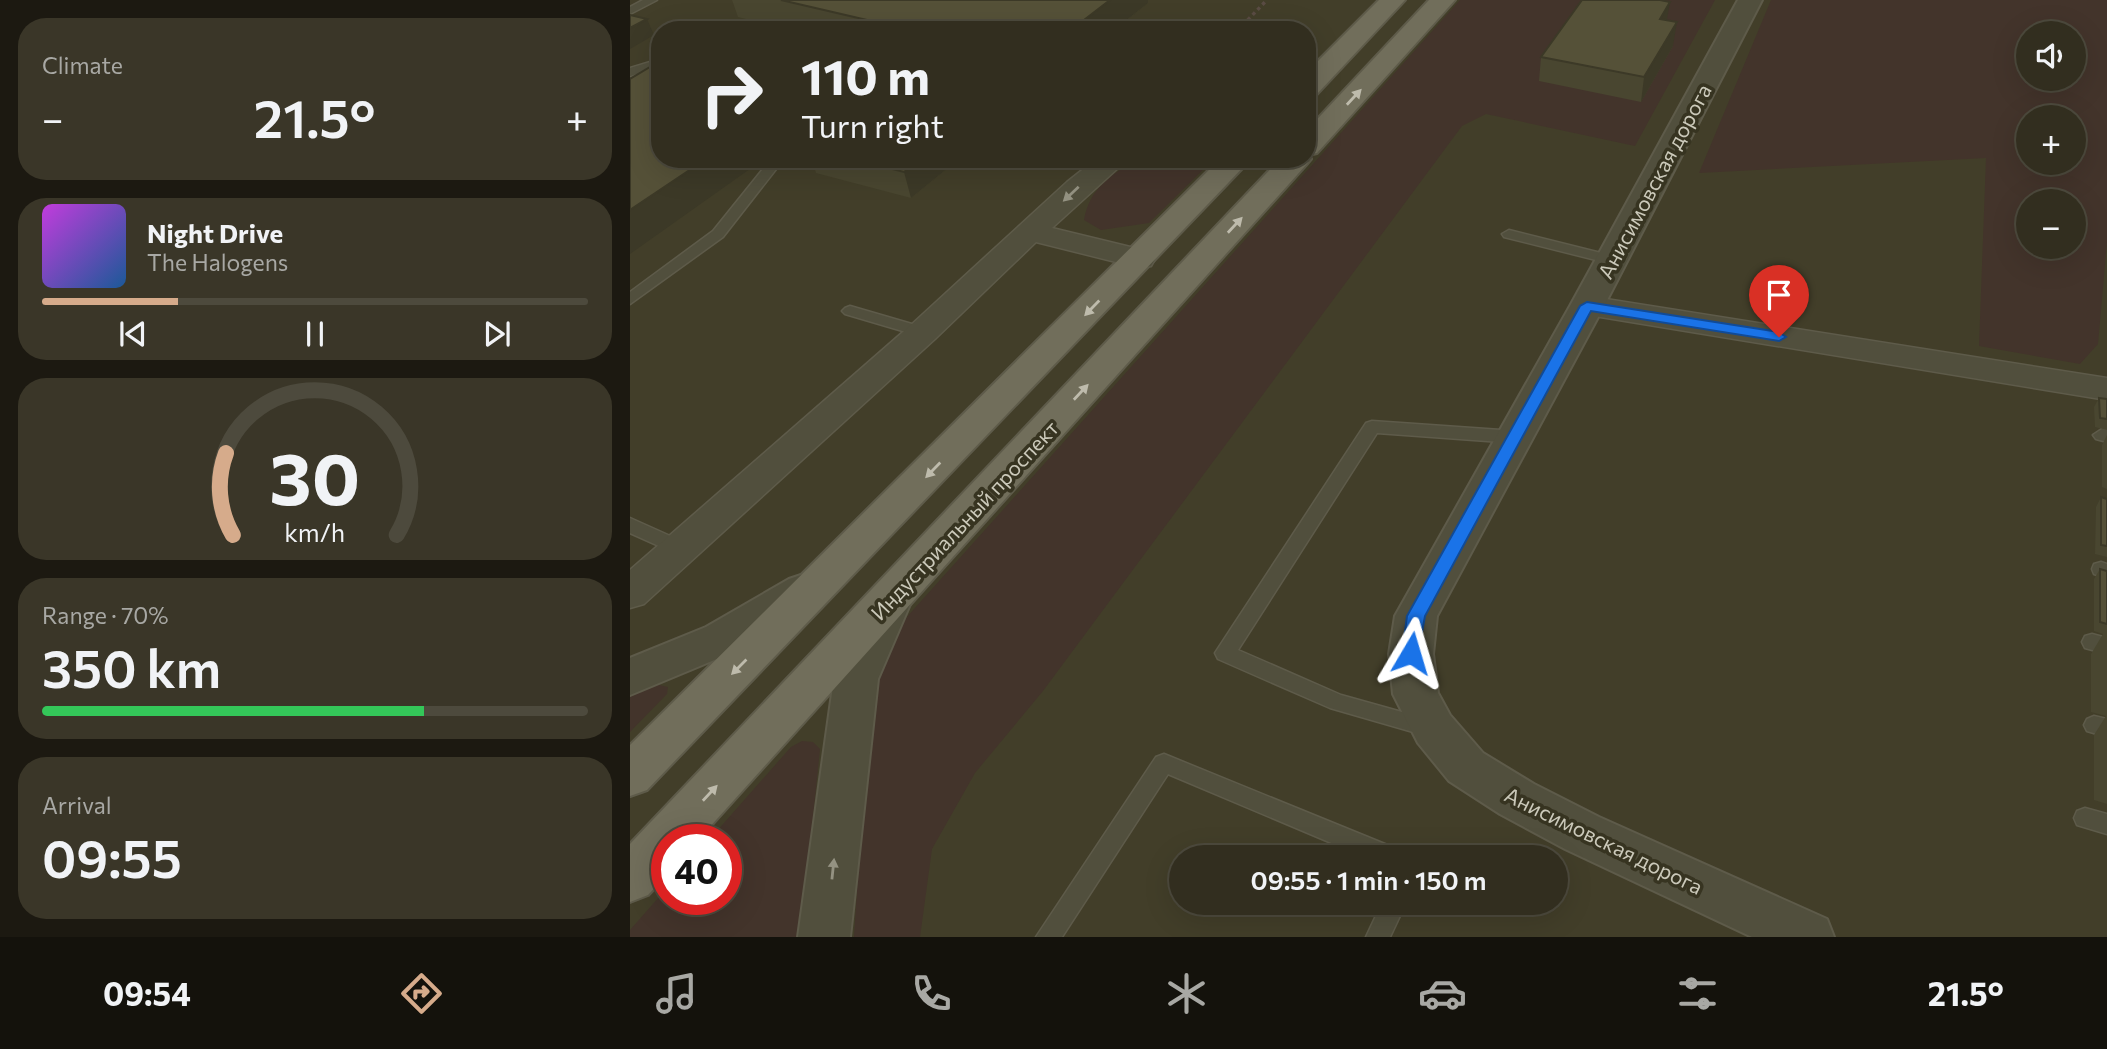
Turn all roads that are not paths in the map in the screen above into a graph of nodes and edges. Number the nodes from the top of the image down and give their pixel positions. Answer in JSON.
{"nodes":[{"id":1,"x":649,"y":0,"type":"edge"},
{"id":2,"x":1393,"y":0,"type":"edge"},
{"id":3,"x":1443,"y":0,"type":"edge"},
{"id":4,"x":1750,"y":0,"type":"edge"},
{"id":5,"x":630,"y":11,"type":"edge"},
{"id":6,"x":651,"y":66,"type":"edge"},
{"id":7,"x":630,"y":72,"type":"edge"},
{"id":8,"x":1316,"y":79,"type":"edge"},
{"id":9,"x":1316,"y":137,"type":"edge"},
{"id":10,"x":771,"y":168,"type":"edge"},
{"id":11,"x":1103,"y":168,"type":"edge"},
{"id":12,"x":1228,"y":168,"type":"edge"},
{"id":13,"x":1288,"y":168,"type":"edge"},
{"id":14,"x":1031,"y":232,"type":"junction"},
{"id":15,"x":1509,"y":234,"type":"dead end"},
{"id":16,"x":1140,"y":259,"type":"junction"},
{"id":17,"x":1612,"y":260,"type":"junction"},
{"id":18,"x":630,"y":299,"type":"edge"},
{"id":19,"x":1587,"y":306,"type":"junction"},
{"id":20,"x":850,"y":311,"type":"dead end"},
{"id":21,"x":922,"y":332,"type":"junction"},
{"id":22,"x":2107,"y":388,"type":"edge"},
{"id":23,"x":1515,"y":437,"type":"junction"},
{"id":24,"x":630,"y":525,"type":"edge"},
{"id":25,"x":681,"y":549,"type":"junction"},
{"id":26,"x":833,"y":573,"type":"junction"},
{"id":27,"x":630,"y":593,"type":"edge"},
{"id":28,"x":891,"y":598,"type":"junction"},
{"id":29,"x":630,"y":677,"type":"edge"},
{"id":30,"x":1434,"y":729,"type":"junction"},
{"id":31,"x":630,"y":776,"type":"edge"},
{"id":32,"x":1363,"y":845,"type":"edge"},
{"id":33,"x":630,"y":878,"type":"edge"},
{"id":34,"x":1388,"y":915,"type":"edge"},
{"id":35,"x":824,"y":937,"type":"edge"},
{"id":36,"x":1048,"y":937,"type":"edge"},
{"id":37,"x":1378,"y":937,"type":"edge"},
{"id":38,"x":1808,"y":937,"type":"edge"}],
"edges":[{"from":1,"to":5,"type":"lane"},
{"from":2,"to":8,"type":"main road"},
{"from":9,"to":3,"type":"main road","one_way":true},
{"from":4,"to":17,"type":"street","name":"Анисимовская дорога"},
{"from":6,"to":7,"type":"lane"},
{"from":10,"to":18,"type":"lane"},
{"from":11,"to":14,"type":"street","one_way":true},
{"from":12,"to":16,"type":"main road"},
{"from":28,"to":13,"type":"main road","name":"Индустриальный проспект","one_way":true},
{"from":14,"to":16,"type":"street"},
{"from":14,"to":21,"type":"street"},
{"from":15,"to":17,"type":"lane"},
{"from":16,"to":26,"type":"main road","one_way":true},
{"from":17,"to":19,"type":"street","name":"Анисимовская дорога"},
{"from":19,"to":22,"type":"street"},
{"from":19,"to":23,"type":"street","name":"Анисимовская дорога"},
{"from":20,"to":21,"type":"lane"},
{"from":21,"to":25,"type":"street"},
{"from":23,"to":30,"type":"street","name":"Анисимовская дорога"},
{"from":23,"to":30,"type":"lane"},
{"from":24,"to":25,"type":"lane"},
{"from":25,"to":27,"type":"street"},
{"from":26,"to":29,"type":"street"},
{"from":26,"to":31,"type":"main road","one_way":true},
{"from":33,"to":28,"type":"main road","name":"Индустриальный проспект","one_way":true},
{"from":35,"to":28,"type":"street","one_way":true},
{"from":30,"to":38,"type":"street","name":"Анисимовская дорога"},
{"from":32,"to":36,"type":"lane"},
{"from":34,"to":37,"type":"lane"}]}
